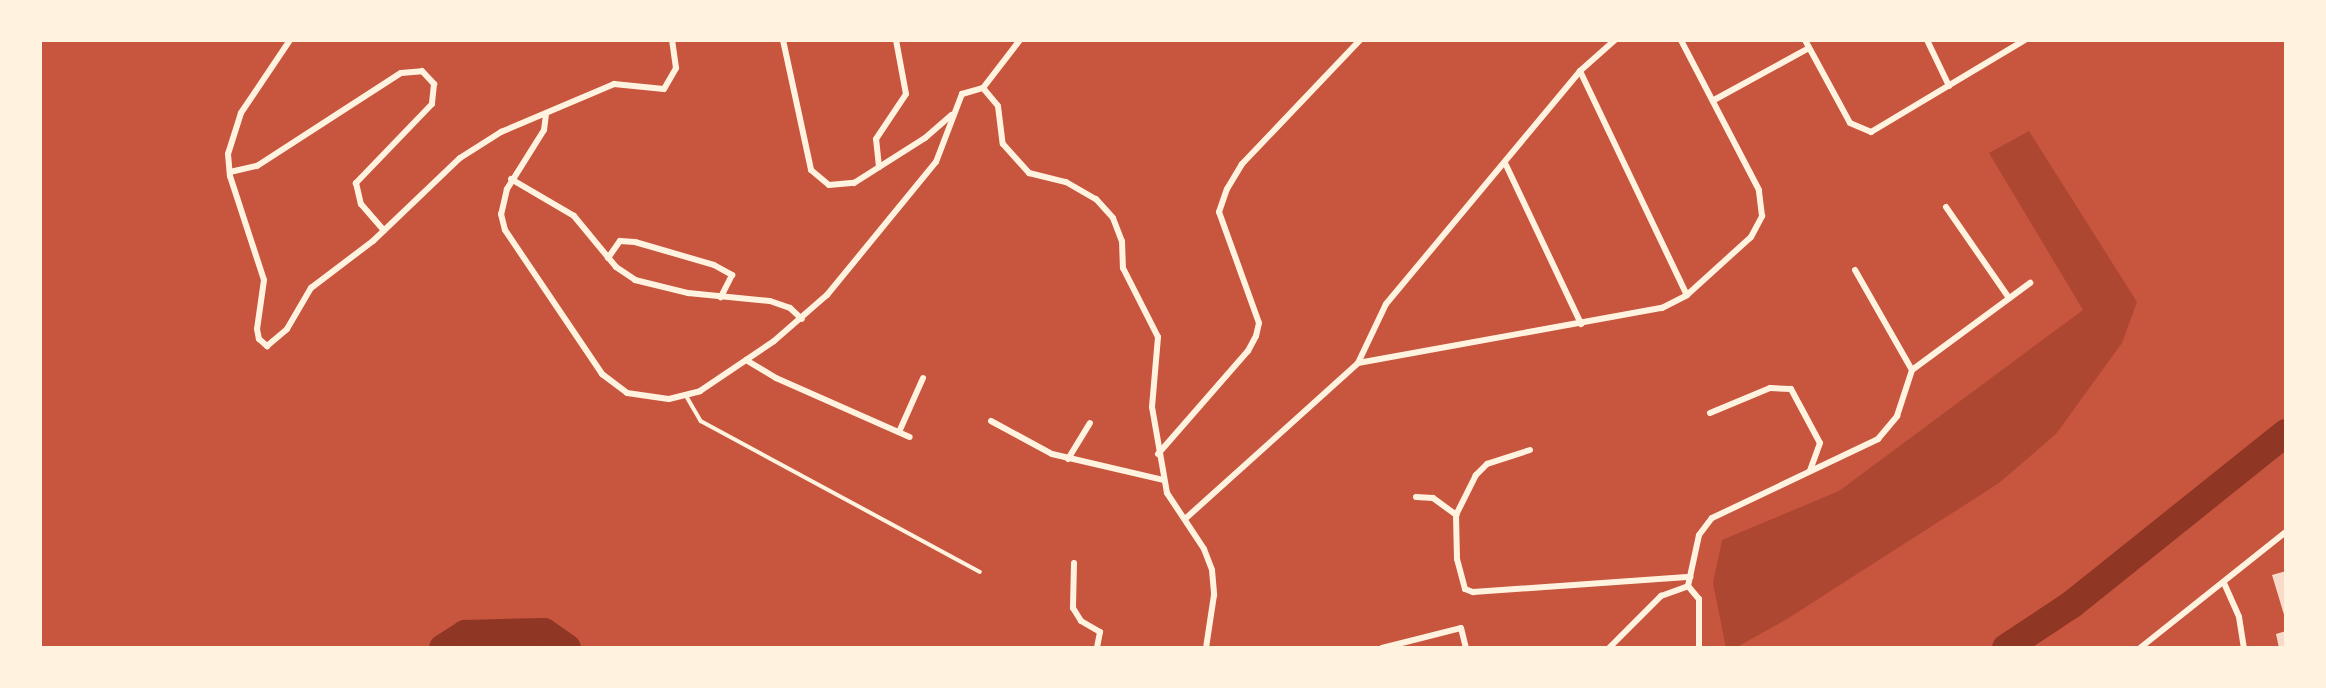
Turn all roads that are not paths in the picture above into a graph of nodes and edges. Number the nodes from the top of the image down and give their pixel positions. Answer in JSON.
{"nodes":[{"id":1,"x":290,"y":40,"type":"edge"},
{"id":2,"x":672,"y":40,"type":"edge"},
{"id":3,"x":783,"y":40,"type":"edge"},
{"id":4,"x":896,"y":40,"type":"edge"},
{"id":5,"x":1020,"y":40,"type":"edge"},
{"id":6,"x":1360,"y":40,"type":"edge"},
{"id":7,"x":1615,"y":40,"type":"edge"},
{"id":8,"x":1681,"y":40,"type":"edge"},
{"id":9,"x":1805,"y":40,"type":"edge"},
{"id":10,"x":1927,"y":40,"type":"edge"},
{"id":11,"x":2025,"y":40,"type":"edge"},
{"id":12,"x":1809,"y":48,"type":"junction"},
{"id":13,"x":1580,"y":71,"type":"junction"},
{"id":14,"x":1949,"y":86,"type":"junction"},
{"id":15,"x":983,"y":88,"type":"junction"},
{"id":16,"x":1714,"y":100,"type":"junction"},
{"id":17,"x":546,"y":114,"type":"junction"},
{"id":18,"x":951,"y":115,"type":"junction"},
{"id":19,"x":1506,"y":165,"type":"junction"},
{"id":20,"x":879,"y":167,"type":"junction"},
{"id":21,"x":230,"y":172,"type":"junction"},
{"id":22,"x":511,"y":179,"type":"junction"},
{"id":23,"x":1945,"y":207,"type":"dead end"},
{"id":24,"x":384,"y":230,"type":"junction"},
{"id":25,"x":608,"y":258,"type":"junction"},
{"id":26,"x":1855,"y":270,"type":"dead end"},
{"id":27,"x":2031,"y":282,"type":"dead end"},
{"id":28,"x":1687,"y":295,"type":"junction"},
{"id":29,"x":721,"y":297,"type":"junction"},
{"id":30,"x":2009,"y":298,"type":"junction"},
{"id":31,"x":802,"y":319,"type":"junction"},
{"id":32,"x":1581,"y":324,"type":"junction"},
{"id":33,"x":746,"y":360,"type":"junction"},
{"id":34,"x":1358,"y":363,"type":"junction"},
{"id":35,"x":1912,"y":370,"type":"junction"},
{"id":36,"x":923,"y":378,"type":"dead end"},
{"id":37,"x":686,"y":395,"type":"junction"},
{"id":38,"x":1710,"y":413,"type":"dead end"},
{"id":39,"x":991,"y":421,"type":"dead end"},
{"id":40,"x":1090,"y":423,"type":"dead end"},
{"id":41,"x":899,"y":432,"type":"junction"},
{"id":42,"x":910,"y":438,"type":"dead end"},
{"id":43,"x":1530,"y":450,"type":"dead end"},
{"id":44,"x":1158,"y":454,"type":"junction"},
{"id":45,"x":1069,"y":459,"type":"junction"},
{"id":46,"x":1809,"y":472,"type":"junction"},
{"id":47,"x":1164,"y":480,"type":"junction"},
{"id":48,"x":1416,"y":497,"type":"dead end"},
{"id":49,"x":1456,"y":514,"type":"junction"},
{"id":50,"x":1185,"y":519,"type":"junction"},
{"id":51,"x":2286,"y":532,"type":"edge"},
{"id":52,"x":1074,"y":564,"type":"dead end"},
{"id":53,"x":980,"y":572,"type":"dead end"},
{"id":54,"x":1690,"y":577,"type":"junction"},
{"id":55,"x":2224,"y":583,"type":"junction"},
{"id":56,"x":1688,"y":586,"type":"junction"},
{"id":57,"x":1698,"y":646,"type":"edge"},
{"id":58,"x":2143,"y":647,"type":"edge"},
{"id":59,"x":1097,"y":648,"type":"edge"},
{"id":60,"x":1206,"y":648,"type":"edge"},
{"id":61,"x":1382,"y":648,"type":"edge"},
{"id":62,"x":1466,"y":648,"type":"edge"},
{"id":63,"x":1609,"y":648,"type":"edge"},
{"id":64,"x":2244,"y":648,"type":"edge"}],
"edges":[{"from":1,"to":21,"type":"street"},
{"from":2,"to":17,"type":"street"},
{"from":3,"to":20,"type":"street"},
{"from":4,"to":20,"type":"street"},
{"from":5,"to":15,"type":"street"},
{"from":6,"to":44,"type":"street"},
{"from":7,"to":13,"type":"street"},
{"from":8,"to":16,"type":"street"},
{"from":9,"to":12,"type":"street"},
{"from":10,"to":14,"type":"street"},
{"from":11,"to":14,"type":"street"},
{"from":12,"to":14,"type":"street"},
{"from":12,"to":16,"type":"street"},
{"from":13,"to":19,"type":"street"},
{"from":13,"to":28,"type":"street"},
{"from":15,"to":18,"type":"street"},
{"from":15,"to":44,"type":"street"},
{"from":16,"to":28,"type":"street"},
{"from":17,"to":22,"type":"street"},
{"from":17,"to":24,"type":"street"},
{"from":18,"to":20,"type":"street"},
{"from":18,"to":31,"type":"street"},
{"from":19,"to":32,"type":"street"},
{"from":19,"to":34,"type":"street"},
{"from":21,"to":24,"type":"street"},
{"from":21,"to":24,"type":"street"},
{"from":22,"to":25,"type":"street"},
{"from":22,"to":37,"type":"street"},
{"from":23,"to":30,"type":"street"},
{"from":25,"to":29,"type":"street"},
{"from":25,"to":29,"type":"street"},
{"from":26,"to":35,"type":"street"},
{"from":27,"to":30,"type":"street"},
{"from":28,"to":32,"type":"street"},
{"from":29,"to":31,"type":"street"},
{"from":30,"to":35,"type":"street"},
{"from":31,"to":33,"type":"street"},
{"from":32,"to":34,"type":"street"},
{"from":33,"to":37,"type":"street"},
{"from":33,"to":41,"type":"street"},
{"from":34,"to":50,"type":"street"},
{"from":35,"to":46,"type":"street"},
{"from":36,"to":41,"type":"street"},
{"from":37,"to":53,"type":"lane"},
{"from":38,"to":46,"type":"street"},
{"from":39,"to":45,"type":"street"},
{"from":40,"to":45,"type":"street"},
{"from":41,"to":42,"type":"street"},
{"from":43,"to":49,"type":"street"},
{"from":44,"to":47,"type":"street"},
{"from":45,"to":47,"type":"street"},
{"from":46,"to":54,"type":"street"},
{"from":47,"to":50,"type":"street"},
{"from":48,"to":49,"type":"street"},
{"from":49,"to":54,"type":"street"},
{"from":50,"to":60,"type":"street"},
{"from":51,"to":55,"type":"street"},
{"from":52,"to":59,"type":"street"},
{"from":54,"to":56,"type":"street"},
{"from":55,"to":58,"type":"street"},
{"from":55,"to":64,"type":"street"},
{"from":56,"to":57,"type":"street"},
{"from":56,"to":63,"type":"street"},
{"from":61,"to":62,"type":"street"}]}
